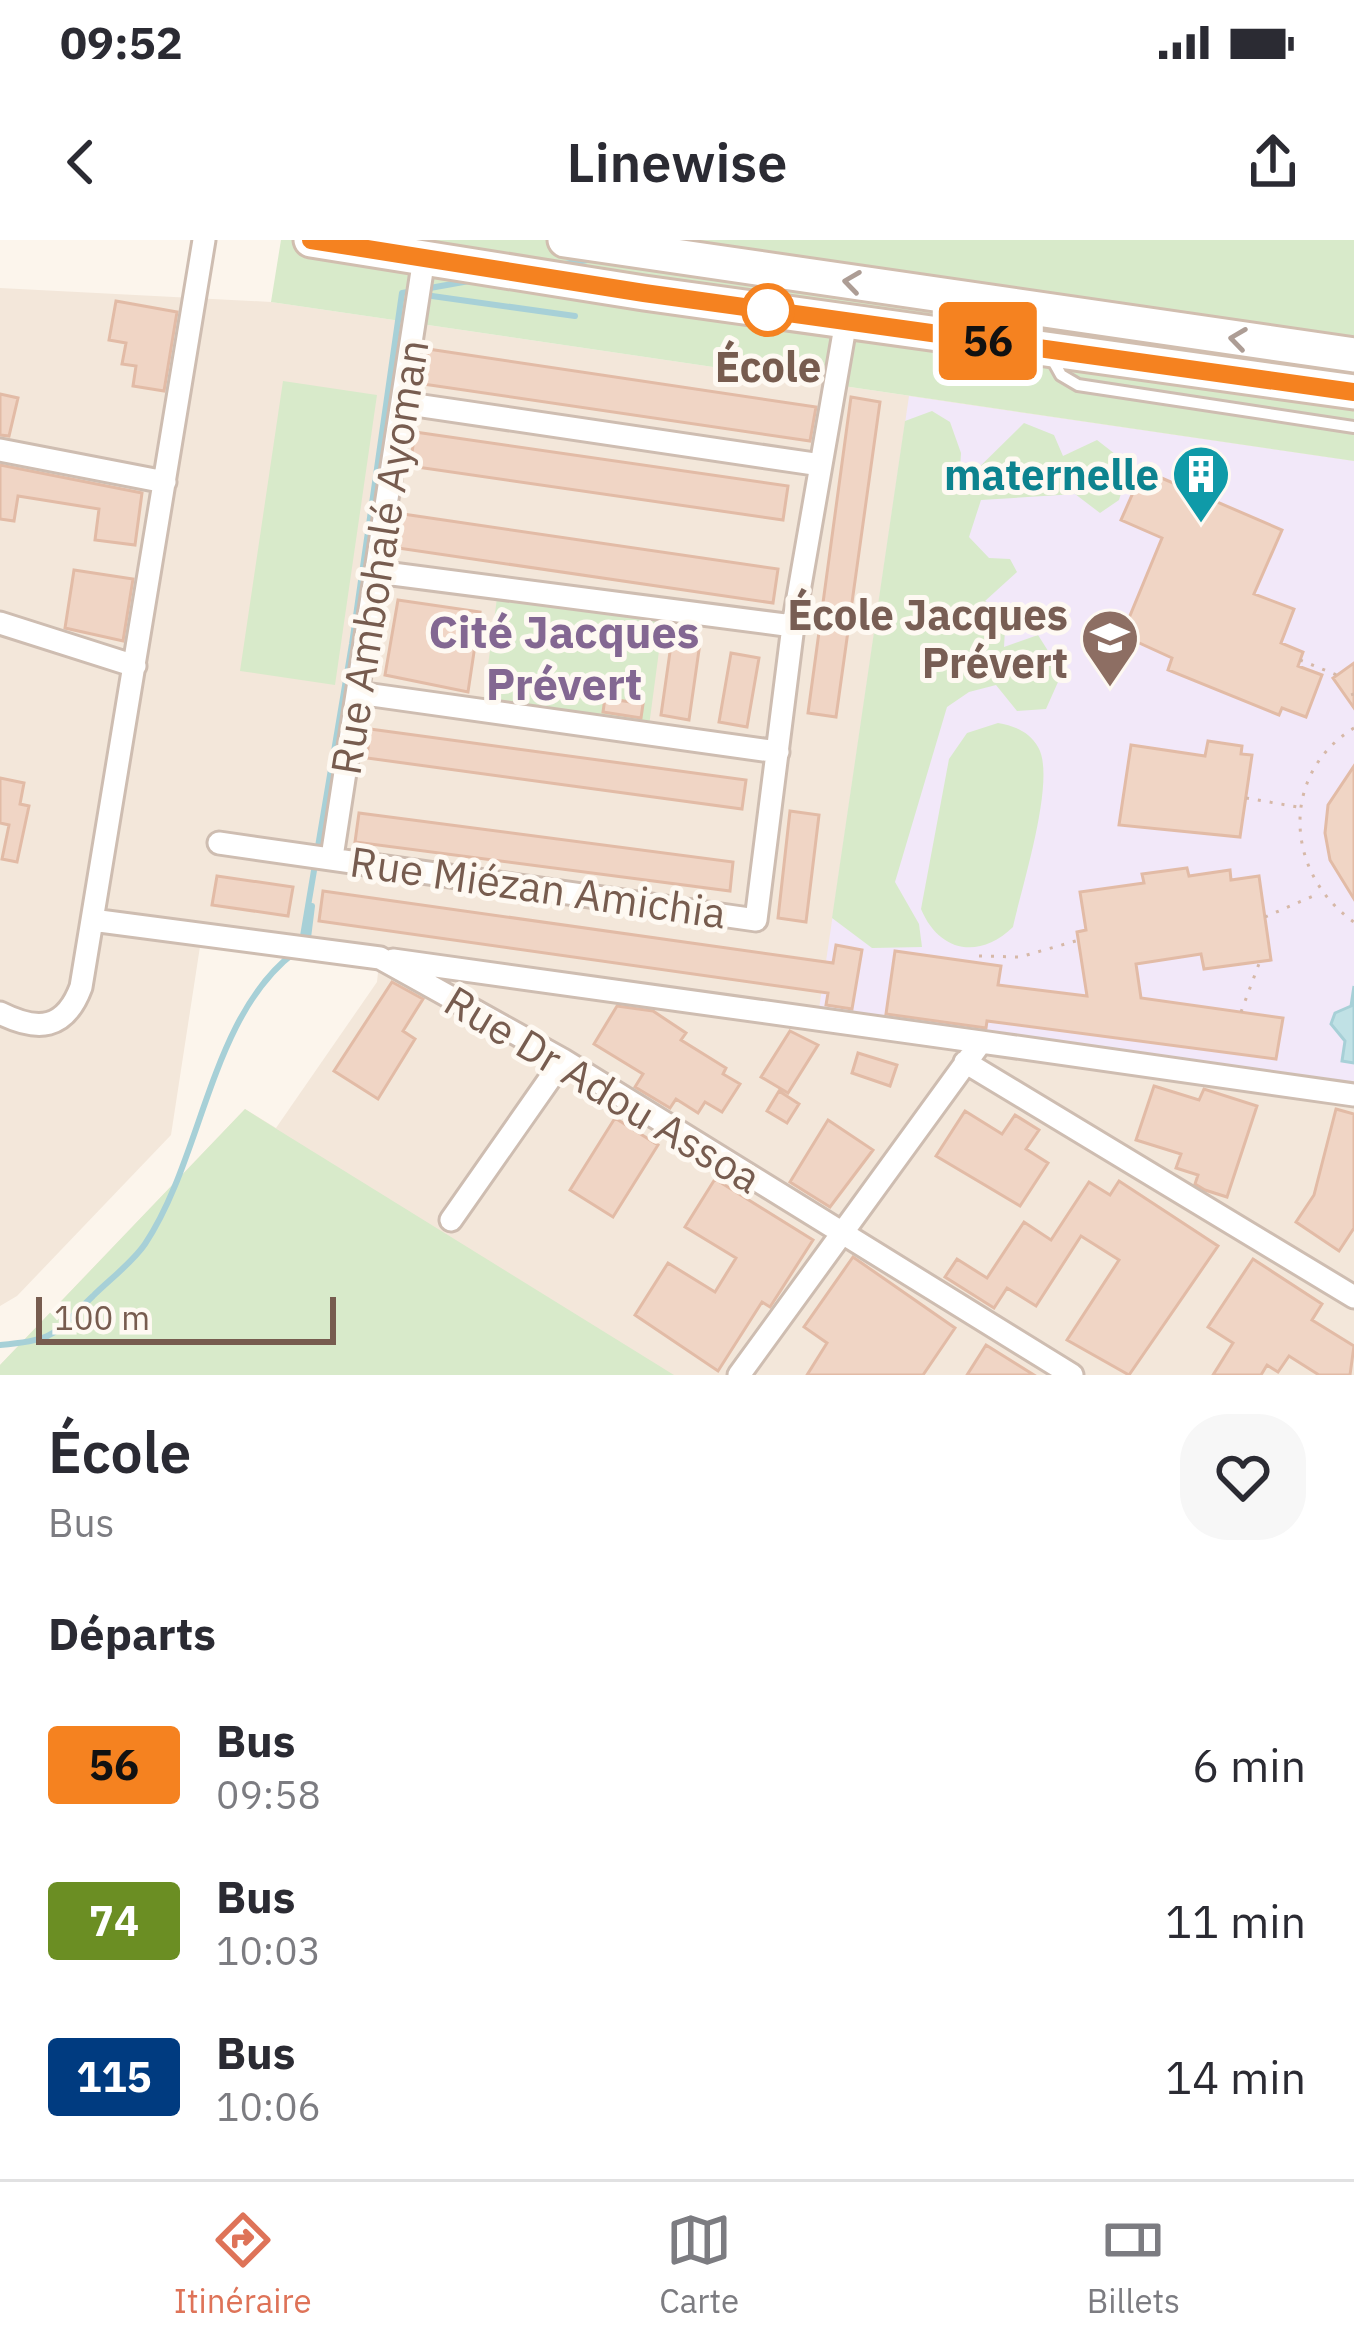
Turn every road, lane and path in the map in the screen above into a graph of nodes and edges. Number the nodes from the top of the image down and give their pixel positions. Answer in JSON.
{"nodes":[{"id":1,"x":204,"y":240,"type":"edge"},
{"id":2,"x":311,"y":240,"type":"edge"},
{"id":3,"x":566,"y":240,"type":"edge"},
{"id":4,"x":424,"y":258,"type":"junction"},
{"id":5,"x":846,"y":321,"type":"junction"},
{"id":6,"x":1046,"y":350,"type":"junction"},
{"id":7,"x":1354,"y":356,"type":"edge"},
{"id":8,"x":1354,"y":392,"type":"edge"},
{"id":9,"x":402,"y":403,"type":"junction"},
{"id":10,"x":1354,"y":428,"type":"edge"},
{"id":11,"x":0,"y":450,"type":"edge"},
{"id":12,"x":821,"y":465,"type":"junction"},
{"id":13,"x":165,"y":482,"type":"junction"},
{"id":14,"x":377,"y":572,"type":"junction"},
{"id":15,"x":0,"y":623,"type":"edge"},
{"id":16,"x":793,"y":626,"type":"junction"},
{"id":17,"x":1300,"y":660,"type":"dead end"},
{"id":18,"x":135,"y":666,"type":"junction"},
{"id":19,"x":1337,"y":675,"type":"dead end"},
{"id":20,"x":358,"y":693,"type":"junction"},
{"id":21,"x":1354,"y":728,"type":"edge"},
{"id":22,"x":778,"y":752,"type":"junction"},
{"id":23,"x":1246,"y":798,"type":"dead end"},
{"id":24,"x":1299,"y":807,"type":"junction"},
{"id":25,"x":219,"y":842,"type":"dead end"},
{"id":26,"x":332,"y":857,"type":"junction"},
{"id":27,"x":1321,"y":892,"type":"junction"},
{"id":28,"x":1265,"y":917,"type":"dead end"},
{"id":29,"x":92,"y":920,"type":"junction"},
{"id":30,"x":1354,"y":922,"type":"edge"},
{"id":31,"x":1079,"y":940,"type":"dead end"},
{"id":32,"x":979,"y":956,"type":"dead end"},
{"id":33,"x":380,"y":958,"type":"junction"},
{"id":34,"x":1260,"y":961,"type":"dead end"},
{"id":35,"x":1241,"y":1012,"type":"dead end"},
{"id":36,"x":0,"y":1013,"type":"edge"},
{"id":37,"x":980,"y":1042,"type":"junction"},
{"id":38,"x":563,"y":1060,"type":"junction"},
{"id":39,"x":965,"y":1062,"type":"junction"},
{"id":40,"x":1354,"y":1095,"type":"edge"},
{"id":41,"x":451,"y":1220,"type":"dead end"},
{"id":42,"x":842,"y":1232,"type":"junction"},
{"id":43,"x":1354,"y":1297,"type":"edge"},
{"id":44,"x":740,"y":1375,"type":"edge"},
{"id":45,"x":1072,"y":1375,"type":"edge"}],
"edges":[{"from":1,"to":13,"type":"street"},
{"from":2,"to":4,"type":"main road"},
{"from":7,"to":3,"type":"main road","one_way":true},
{"from":4,"to":5,"type":"main road"},
{"from":4,"to":9,"type":"street","name":"Rue Ambohalé Ayoman"},
{"from":5,"to":6,"type":"main road"},
{"from":5,"to":12,"type":"street","name":"Rue Miézan Amichia"},
{"from":6,"to":8,"type":"main road"},
{"from":6,"to":10,"type":"lane"},
{"from":9,"to":12,"type":"street"},
{"from":9,"to":14,"type":"street","name":"Rue Ambohalé Ayoman"},
{"from":11,"to":13,"type":"street"},
{"from":12,"to":16,"type":"street","name":"Rue Miézan Amichia"},
{"from":13,"to":18,"type":"street"},
{"from":14,"to":16,"type":"street"},
{"from":14,"to":20,"type":"street","name":"Rue Ambohalé Ayoman"},
{"from":15,"to":18,"type":"street"},
{"from":16,"to":22,"type":"street","name":"Rue Miézan Amichia"},
{"from":17,"to":19,"type":"path"},
{"from":18,"to":29,"type":"street"},
{"from":20,"to":22,"type":"street"},
{"from":20,"to":26,"type":"street","name":"Rue Ambohalé Ayoman"},
{"from":21,"to":24,"type":"path"},
{"from":22,"to":26,"type":"street","name":"Rue Miézan Amichia"},
{"from":23,"to":24,"type":"path"},
{"from":24,"to":27,"type":"path"},
{"from":25,"to":26,"type":"street","name":"Rue Miézan Amichia"},
{"from":27,"to":28,"type":"path"},
{"from":27,"to":30,"type":"path"},
{"from":29,"to":33,"type":"street","name":"Rue Dr Adou Assoa"},
{"from":29,"to":36,"type":"street"},
{"from":31,"to":32,"type":"path"},
{"from":33,"to":37,"type":"street"},
{"from":33,"to":38,"type":"street","name":"Rue Dr Adou Assoa"},
{"from":34,"to":35,"type":"path"},
{"from":37,"to":39,"type":"street"},
{"from":37,"to":40,"type":"street"},
{"from":38,"to":41,"type":"street"},
{"from":38,"to":42,"type":"street","name":"Rue Dr Adou Assoa"},
{"from":39,"to":42,"type":"street"},
{"from":39,"to":43,"type":"street"},
{"from":42,"to":44,"type":"street"},
{"from":42,"to":45,"type":"street","name":"Rue Dr Adou Assoa"}]}
